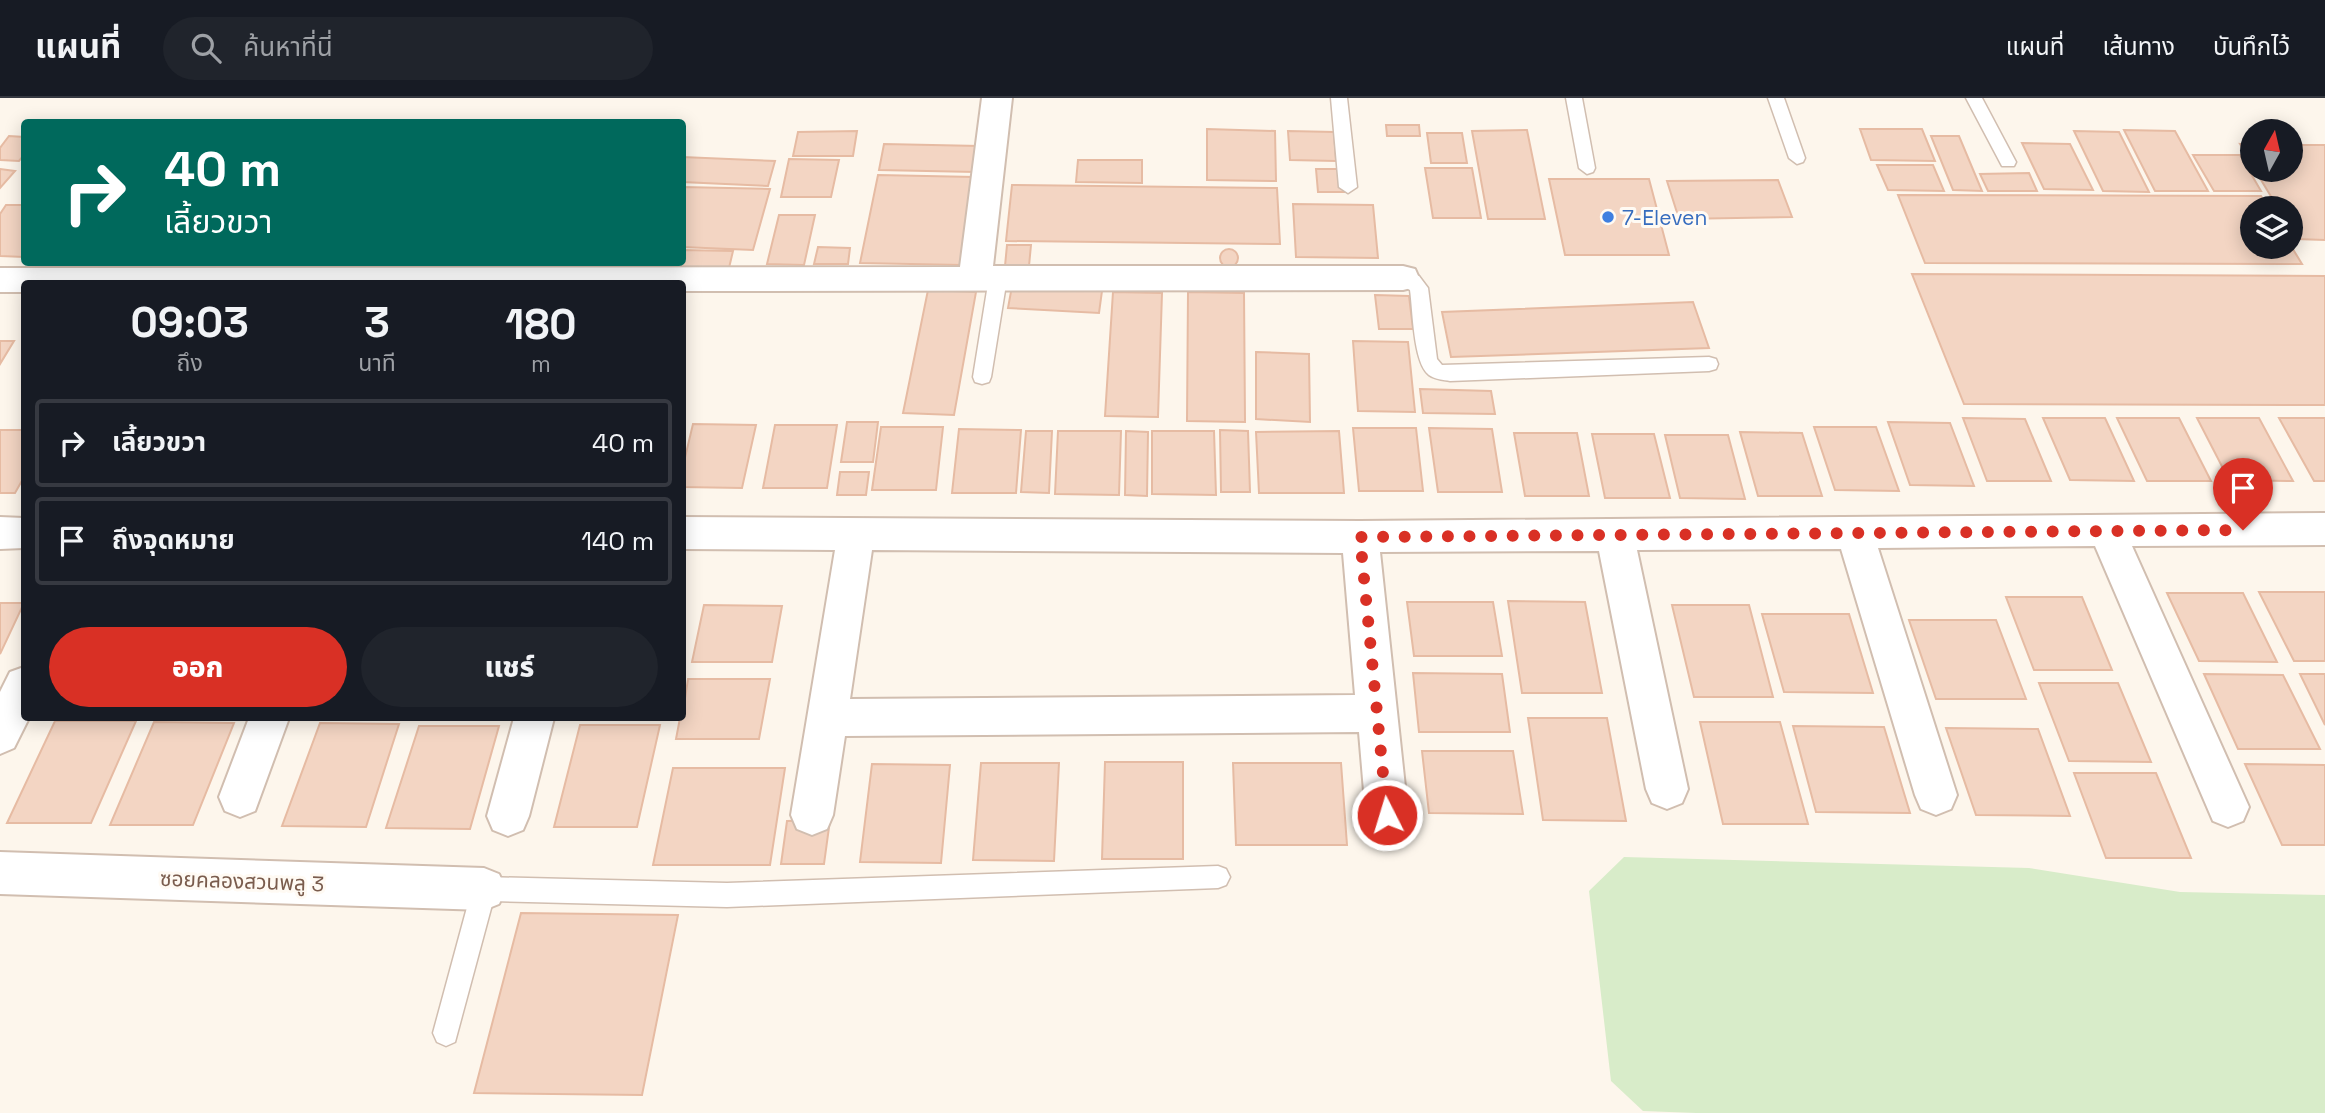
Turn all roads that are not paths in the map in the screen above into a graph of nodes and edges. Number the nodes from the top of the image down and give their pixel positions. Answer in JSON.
{"nodes":[{"id":1,"x":997,"y":98,"type":"edge"},
{"id":2,"x":1339,"y":98,"type":"edge"},
{"id":3,"x":1574,"y":98,"type":"edge"},
{"id":4,"x":1776,"y":98,"type":"edge"},
{"id":5,"x":1974,"y":98,"type":"edge"},
{"id":6,"x":1797,"y":158,"type":"dead end"},
{"id":7,"x":2008,"y":162,"type":"dead end"},
{"id":8,"x":1587,"y":168,"type":"dead end"},
{"id":9,"x":1348,"y":187,"type":"dead end"},
{"id":10,"x":987,"y":278,"type":"junction"},
{"id":11,"x":1403,"y":278,"type":"joint"},
{"id":12,"x":0,"y":280,"type":"edge"},
{"id":13,"x":1709,"y":364,"type":"dead end"},
{"id":14,"x":982,"y":377,"type":"dead end"},
{"id":15,"x":2325,"y":529,"type":"edge"},
{"id":16,"x":2106,"y":531,"type":"junction"},
{"id":17,"x":0,"y":533,"type":"edge"},
{"id":18,"x":21,"y":533,"type":"edge"},
{"id":19,"x":686,"y":533,"type":"edge"},
{"id":20,"x":856,"y":533,"type":"junction"},
{"id":21,"x":1855,"y":533,"type":"junction"},
{"id":22,"x":1615,"y":535,"type":"junction"},
{"id":23,"x":1360,"y":537,"type":"junction"},
{"id":24,"x":21,"y":691,"type":"edge"},
{"id":25,"x":1378,"y":713,"type":"junction"},
{"id":26,"x":828,"y":718,"type":"junction"},
{"id":27,"x":268,"y":721,"type":"edge"},
{"id":28,"x":533,"y":721,"type":"edge"},
{"id":29,"x":0,"y":735,"type":"edge"},
{"id":30,"x":1667,"y":789,"type":"dead end"},
{"id":31,"x":1936,"y":795,"type":"dead end"},
{"id":32,"x":240,"y":797,"type":"dead end"},
{"id":33,"x":2228,"y":807,"type":"dead end"},
{"id":34,"x":813,"y":815,"type":"dead end"},
{"id":35,"x":1387,"y":815,"type":"dead end"},
{"id":36,"x":508,"y":816,"type":"dead end"},
{"id":37,"x":0,"y":873,"type":"edge"},
{"id":38,"x":1218,"y":877,"type":"dead end"},
{"id":39,"x":485,"y":889,"type":"junction"},
{"id":40,"x":446,"y":1033,"type":"dead end"}],
"edges":[{"from":1,"to":10,"type":"street"},
{"from":2,"to":9,"type":"lane"},
{"from":3,"to":8,"type":"lane"},
{"from":4,"to":6,"type":"lane"},
{"from":5,"to":7,"type":"lane"},
{"from":10,"to":11,"type":"street"},
{"from":10,"to":12,"type":"street"},
{"from":10,"to":14,"type":"lane"},
{"from":11,"to":13,"type":"lane"},
{"from":15,"to":16,"type":"street"},
{"from":16,"to":21,"type":"street"},
{"from":16,"to":33,"type":"street"},
{"from":17,"to":18,"type":"street"},
{"from":19,"to":20,"type":"street"},
{"from":20,"to":23,"type":"street"},
{"from":20,"to":26,"type":"street"},
{"from":21,"to":22,"type":"street"},
{"from":21,"to":31,"type":"street"},
{"from":22,"to":23,"type":"street"},
{"from":22,"to":30,"type":"street"},
{"from":23,"to":25,"type":"street"},
{"from":24,"to":29,"type":"street"},
{"from":25,"to":26,"type":"street"},
{"from":25,"to":35,"type":"street"},
{"from":26,"to":34,"type":"street"},
{"from":27,"to":32,"type":"street"},
{"from":28,"to":36,"type":"street"},
{"from":37,"to":39,"type":"street","name":"ซอยคลองสวนพลู 3"},
{"from":38,"to":39,"type":"lane"},
{"from":39,"to":40,"type":"lane"}]}
